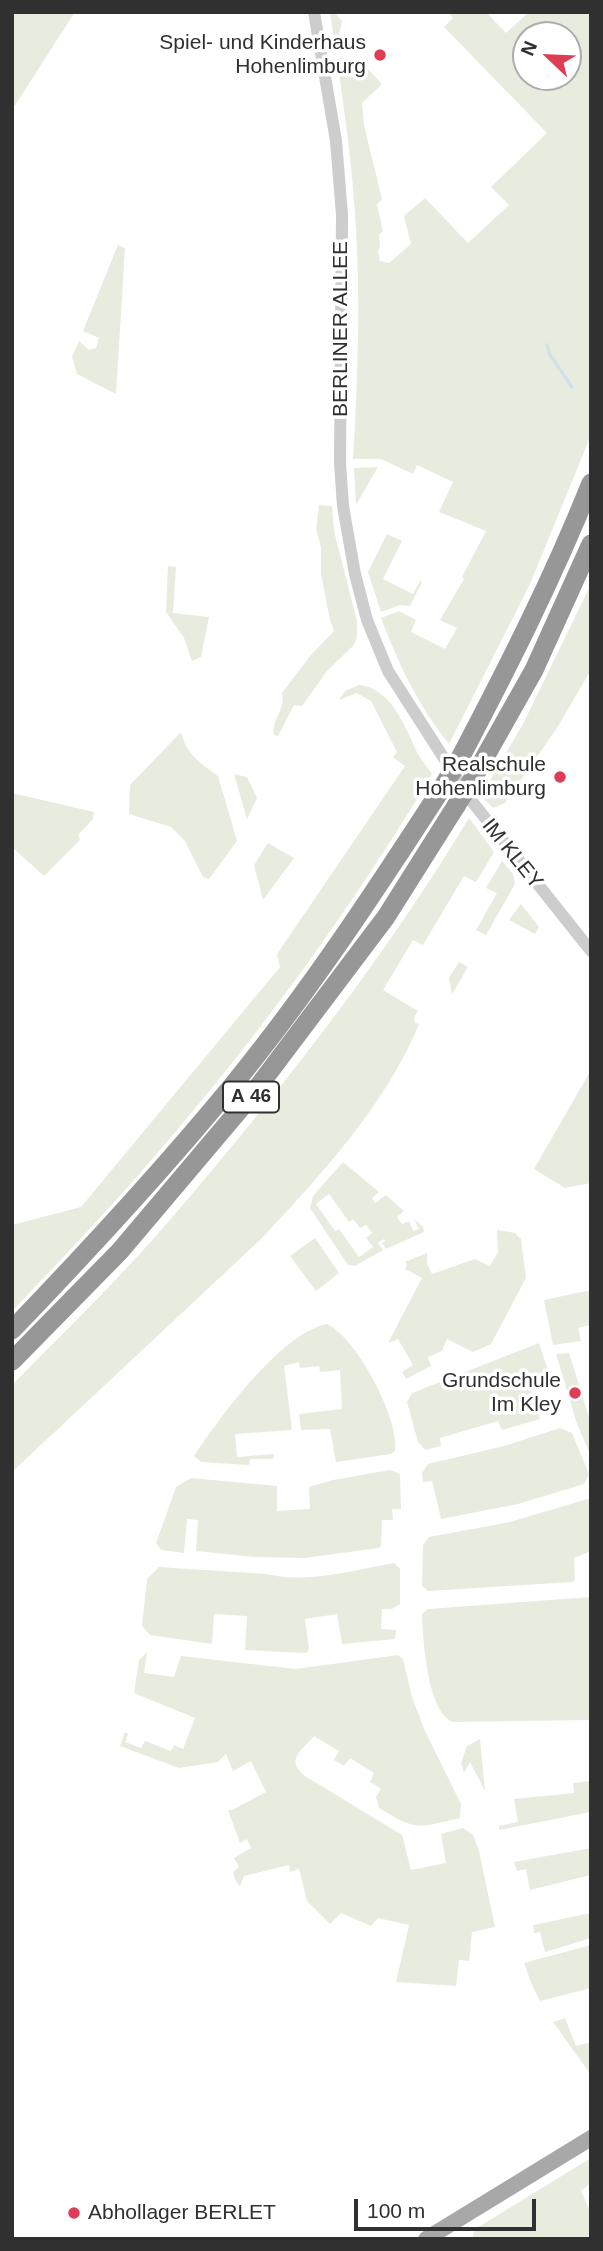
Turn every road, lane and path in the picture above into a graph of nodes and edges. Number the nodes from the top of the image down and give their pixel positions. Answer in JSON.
{"nodes":[{"id":1,"x":314,"y":12,"type":"edge"},
{"id":2,"x":591,"y":482,"type":"edge"},
{"id":3,"x":591,"y":544,"type":"edge"},
{"id":4,"x":376,"y":645,"type":"joint"},
{"id":5,"x":591,"y":951,"type":"edge"},
{"id":6,"x":12,"y":1330,"type":"edge"},
{"id":7,"x":12,"y":1361,"type":"edge"},
{"id":8,"x":591,"y":2138,"type":"edge"},
{"id":9,"x":426,"y":2239,"type":"edge"}],
"edges":[{"from":1,"to":4,"type":"street","name":"BERLINER ALLEE"},
{"from":2,"to":6,"type":"highway","number":"A 46","bridge":true},
{"from":3,"to":7,"type":"highway","number":"A 46","bridge":true},
{"from":4,"to":5,"type":"street","name":"IM KLEY"},
{"from":8,"to":9,"type":"main road"}]}
